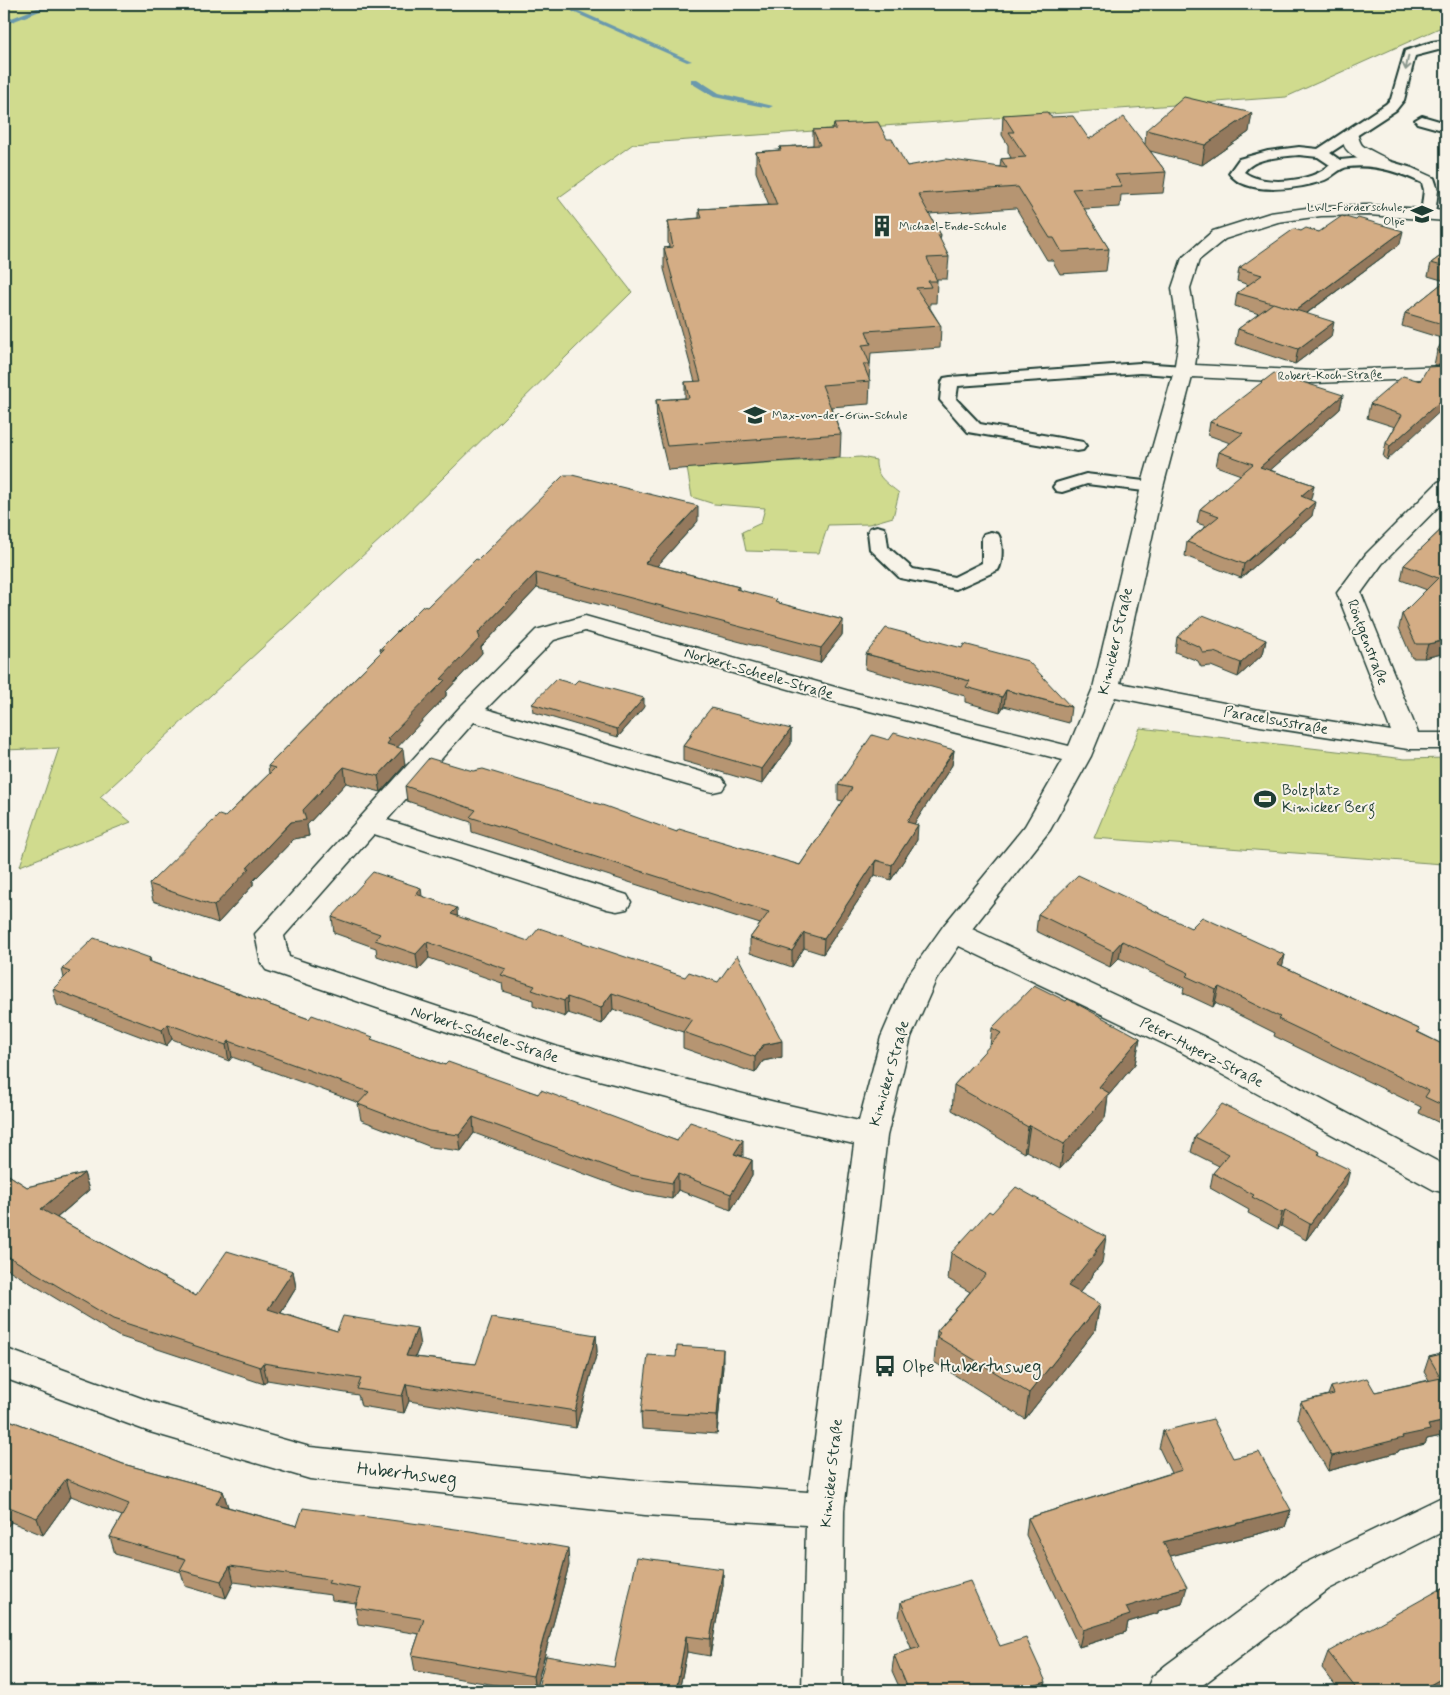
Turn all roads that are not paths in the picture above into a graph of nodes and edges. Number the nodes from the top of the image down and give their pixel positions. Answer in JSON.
{"nodes":[{"id":1,"x":1446,"y":44,"type":"edge"},
{"id":2,"x":1422,"y":120,"type":"dead end"},
{"id":3,"x":1446,"y":127,"type":"edge"},
{"id":4,"x":1350,"y":135,"type":"junction"},
{"id":5,"x":1320,"y":153,"type":"junction"},
{"id":6,"x":1338,"y":164,"type":"junction"},
{"id":7,"x":1384,"y":164,"type":"junction"},
{"id":8,"x":1428,"y":181,"type":"junction"},
{"id":9,"x":1446,"y":184,"type":"edge"},
{"id":10,"x":1428,"y":214,"type":"junction"},
{"id":11,"x":1446,"y":216,"type":"edge"},
{"id":12,"x":1184,"y":371,"type":"junction"},
{"id":13,"x":1446,"y":372,"type":"edge"},
{"id":14,"x":1077,"y":446,"type":"dead end"},
{"id":15,"x":1062,"y":487,"type":"dead end"},
{"id":16,"x":1152,"y":487,"type":"junction"},
{"id":17,"x":1446,"y":487,"type":"edge"},
{"id":18,"x":877,"y":532,"type":"dead end"},
{"id":19,"x":991,"y":538,"type":"dead end"},
{"id":20,"x":1106,"y":688,"type":"junction"},
{"id":21,"x":470,"y":712,"type":"junction"},
{"id":22,"x":1408,"y":741,"type":"junction"},
{"id":23,"x":1446,"y":741,"type":"edge"},
{"id":24,"x":1078,"y":756,"type":"junction"},
{"id":25,"x":713,"y":784,"type":"dead end"},
{"id":26,"x":368,"y":823,"type":"junction"},
{"id":27,"x":617,"y":902,"type":"dead end"},
{"id":28,"x":954,"y":932,"type":"junction"},
{"id":29,"x":871,"y":1136,"type":"junction"},
{"id":30,"x":1446,"y":1180,"type":"edge"},
{"id":31,"x":4,"y":1363,"type":"edge"},
{"id":32,"x":825,"y":1510,"type":"junction"},
{"id":33,"x":1446,"y":1512,"type":"edge"},
{"id":34,"x":822,"y":1691,"type":"edge"},
{"id":35,"x":1166,"y":1691,"type":"edge"}],
"edges":[{"from":1,"to":4,"type":"lane","one_way":true},
{"from":2,"to":3,"type":"lane"},
{"from":4,"to":5,"type":"lane"},
{"from":4,"to":7,"type":"street"},
{"from":5,"to":6,"type":"lane"},
{"from":5,"to":6,"type":"lane"},
{"from":6,"to":7,"type":"lane"},
{"from":7,"to":8,"type":"lane"},
{"from":8,"to":9,"type":"lane"},
{"from":8,"to":10,"type":"lane"},
{"from":10,"to":11,"type":"street","name":"Kimicker Straße"},
{"from":10,"to":12,"type":"street","name":"Kimicker Straße"},
{"from":12,"to":13,"type":"street","name":"Robert-Koch-Straße"},
{"from":12,"to":14,"type":"lane"},
{"from":12,"to":16,"type":"street","name":"Kimicker Straße"},
{"from":15,"to":16,"type":"lane"},
{"from":16,"to":20,"type":"street","name":"Kimicker Straße"},
{"from":17,"to":22,"type":"street","name":"Röntgenstraße"},
{"from":18,"to":19,"type":"lane"},
{"from":20,"to":22,"type":"street","name":"Paracelsusstraße"},
{"from":20,"to":24,"type":"street","name":"Kimicker Straße"},
{"from":21,"to":24,"type":"street","name":"Norbert-Scheele-Straße"},
{"from":21,"to":25,"type":"street"},
{"from":21,"to":26,"type":"street","name":"Norbert-Scheele-Straße"},
{"from":22,"to":23,"type":"street","name":"Paracelsusstraße"},
{"from":24,"to":28,"type":"street","name":"Kimicker Straße"},
{"from":26,"to":27,"type":"street"},
{"from":26,"to":29,"type":"street","name":"Norbert-Scheele-Straße"},
{"from":28,"to":29,"type":"street","name":"Kimicker Straße"},
{"from":28,"to":30,"type":"street","name":"Peter-Huperz-Straße"},
{"from":29,"to":32,"type":"street","name":"Kimicker Straße"},
{"from":31,"to":32,"type":"street","name":"Hubertusweg"},
{"from":32,"to":34,"type":"street","name":"Kimicker Straße"},
{"from":33,"to":35,"type":"street"}]}
